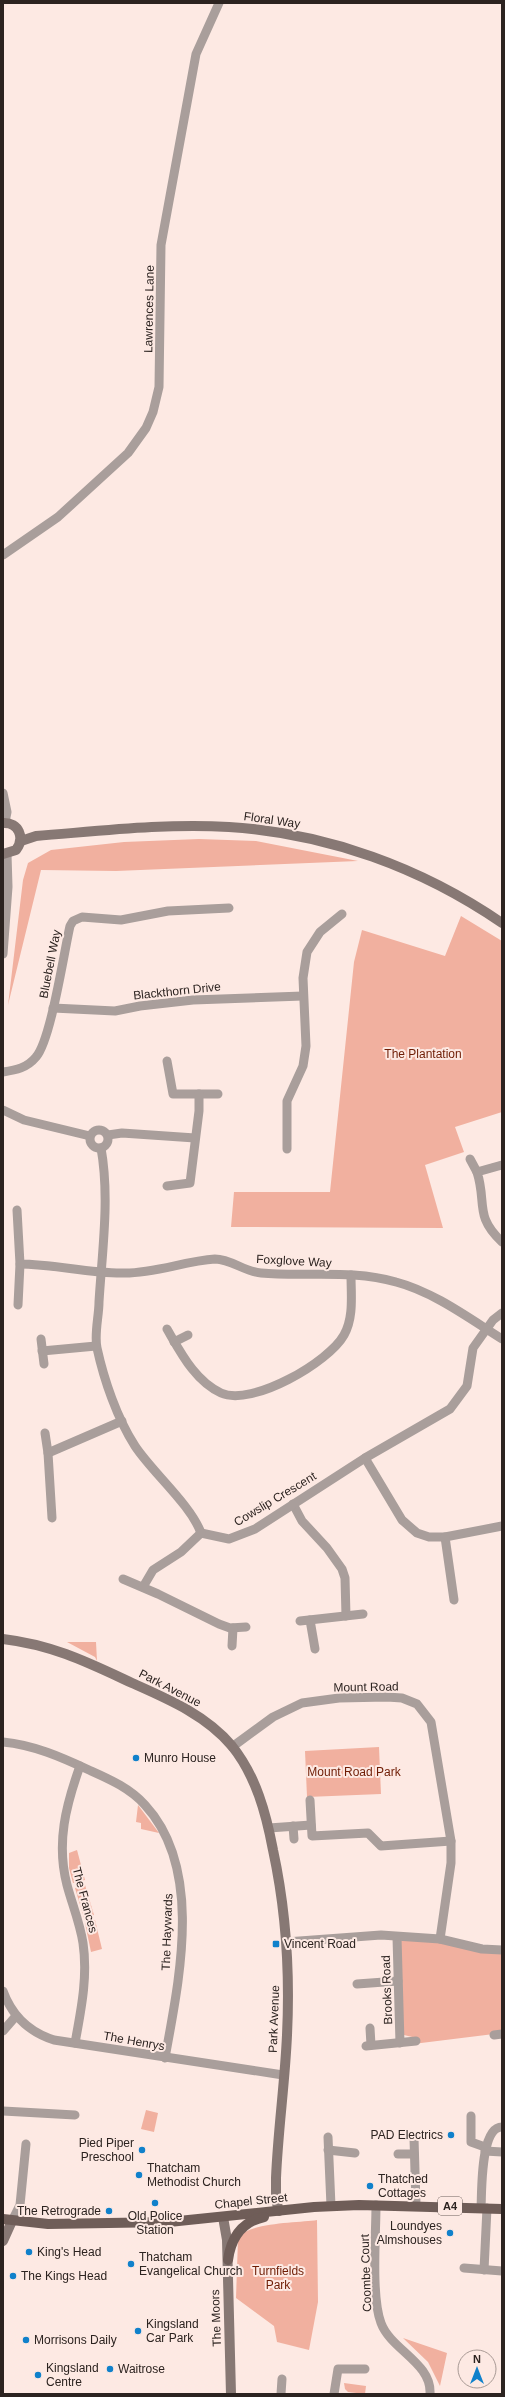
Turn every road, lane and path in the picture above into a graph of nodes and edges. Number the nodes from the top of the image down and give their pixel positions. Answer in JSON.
{"nodes":[{"id":1,"x":218,"y":3,"type":"edge"},
{"id":2,"x":3,"y":555,"type":"edge"},
{"id":3,"x":3,"y":793,"type":"edge"},
{"id":4,"x":4,"y":822,"type":"edge"},
{"id":5,"x":21,"y":841,"type":"junction"},
{"id":6,"x":5,"y":854,"type":"edge"},
{"id":7,"x":229,"y":908,"type":"dead end"},
{"id":8,"x":342,"y":914,"type":"dead end"},
{"id":9,"x":502,"y":923,"type":"edge"},
{"id":10,"x":3,"y":954,"type":"edge"},
{"id":11,"x":303,"y":996,"type":"junction"},
{"id":12,"x":53,"y":1008,"type":"junction"},
{"id":13,"x":167,"y":1061,"type":"dead end"},
{"id":14,"x":3,"y":1072,"type":"edge"},
{"id":15,"x":199,"y":1094,"type":"junction"},
{"id":16,"x":218,"y":1094,"type":"dead end"},
{"id":17,"x":3,"y":1110,"type":"edge"},
{"id":18,"x":108,"y":1135,"type":"junction"},
{"id":19,"x":90,"y":1136,"type":"junction"},
{"id":20,"x":195,"y":1138,"type":"junction"},
{"id":21,"x":101,"y":1148,"type":"junction"},
{"id":22,"x":287,"y":1149,"type":"dead end"},
{"id":23,"x":470,"y":1158,"type":"dead end"},
{"id":24,"x":502,"y":1165,"type":"edge"},
{"id":25,"x":477,"y":1172,"type":"junction"},
{"id":26,"x":167,"y":1186,"type":"dead end"},
{"id":27,"x":17,"y":1210,"type":"dead end"},
{"id":28,"x":502,"y":1242,"type":"edge"},
{"id":29,"x":20,"y":1264,"type":"junction"},
{"id":30,"x":100,"y":1271,"type":"junction"},
{"id":31,"x":351,"y":1275,"type":"junction"},
{"id":32,"x":18,"y":1305,"type":"dead end"},
{"id":33,"x":502,"y":1313,"type":"edge"},
{"id":34,"x":487,"y":1328,"type":"junction"},
{"id":35,"x":167,"y":1329,"type":"dead end"},
{"id":36,"x":188,"y":1335,"type":"dead end"},
{"id":37,"x":41,"y":1339,"type":"dead end"},
{"id":38,"x":502,"y":1339,"type":"edge"},
{"id":39,"x":174,"y":1342,"type":"junction"},
{"id":40,"x":96,"y":1346,"type":"junction"},
{"id":41,"x":42,"y":1351,"type":"junction"},
{"id":42,"x":44,"y":1364,"type":"dead end"},
{"id":43,"x":122,"y":1421,"type":"junction"},
{"id":44,"x":45,"y":1432,"type":"dead end"},
{"id":45,"x":48,"y":1453,"type":"junction"},
{"id":46,"x":366,"y":1458,"type":"junction"},
{"id":47,"x":293,"y":1504,"type":"junction"},
{"id":48,"x":52,"y":1518,"type":"dead end"},
{"id":49,"x":502,"y":1526,"type":"edge"},
{"id":50,"x":201,"y":1533,"type":"junction"},
{"id":51,"x":445,"y":1537,"type":"junction"},
{"id":52,"x":122,"y":1579,"type":"dead end"},
{"id":53,"x":143,"y":1587,"type":"junction"},
{"id":54,"x":454,"y":1600,"type":"dead end"},
{"id":55,"x":363,"y":1614,"type":"dead end"},
{"id":56,"x":346,"y":1616,"type":"junction"},
{"id":57,"x":310,"y":1620,"type":"junction"},
{"id":58,"x":300,"y":1621,"type":"dead end"},
{"id":59,"x":246,"y":1627,"type":"dead end"},
{"id":60,"x":233,"y":1628,"type":"junction"},
{"id":61,"x":3,"y":1639,"type":"edge"},
{"id":62,"x":232,"y":1646,"type":"dead end"},
{"id":63,"x":315,"y":1649,"type":"dead end"},
{"id":64,"x":3,"y":1742,"type":"edge"},
{"id":65,"x":232,"y":1747,"type":"junction"},
{"id":66,"x":80,"y":1766,"type":"junction"},
{"id":67,"x":310,"y":1800,"type":"dead end"},
{"id":68,"x":311,"y":1825,"type":"junction"},
{"id":69,"x":293,"y":1826,"type":"junction"},
{"id":70,"x":269,"y":1828,"type":"junction"},
{"id":71,"x":294,"y":1839,"type":"dead end"},
{"id":72,"x":451,"y":1841,"type":"junction"},
{"id":73,"x":397,"y":1936,"type":"junction"},
{"id":74,"x":440,"y":1939,"type":"junction"},
{"id":75,"x":286,"y":1942,"type":"junction"},
{"id":76,"x":502,"y":1950,"type":"edge"},
{"id":77,"x":398,"y":1981,"type":"junction"},
{"id":78,"x":357,"y":1984,"type":"dead end"},
{"id":79,"x":3,"y":1991,"type":"edge"},
{"id":80,"x":16,"y":2016,"type":"junction"},
{"id":81,"x":370,"y":2028,"type":"dead end"},
{"id":82,"x":3,"y":2031,"type":"edge"},
{"id":83,"x":416,"y":2041,"type":"dead end"},
{"id":84,"x":75,"y":2043,"type":"junction"},
{"id":85,"x":400,"y":2043,"type":"junction"},
{"id":86,"x":165,"y":2058,"type":"junction"},
{"id":87,"x":283,"y":2075,"type":"junction"},
{"id":88,"x":3,"y":2111,"type":"edge"},
{"id":89,"x":75,"y":2115,"type":"dead end"},
{"id":90,"x":471,"y":2116,"type":"dead end"},
{"id":91,"x":502,"y":2127,"type":"edge"},
{"id":92,"x":328,"y":2137,"type":"dead end"},
{"id":93,"x":414,"y":2138,"type":"dead end"},
{"id":94,"x":26,"y":2144,"type":"dead end"},
{"id":95,"x":485,"y":2149,"type":"junction"},
{"id":96,"x":328,"y":2150,"type":"junction"},
{"id":97,"x":502,"y":2152,"type":"edge"},
{"id":98,"x":355,"y":2153,"type":"dead end"},
{"id":99,"x":398,"y":2154,"type":"dead end"},
{"id":100,"x":414,"y":2154,"type":"junction"},
{"id":101,"x":376,"y":2205,"type":"junction"},
{"id":102,"x":416,"y":2205,"type":"junction"},
{"id":103,"x":331,"y":2206,"type":"junction"},
{"id":104,"x":484,"y":2208,"type":"junction"},
{"id":105,"x":502,"y":2209,"type":"edge"},
{"id":106,"x":276,"y":2211,"type":"junction"},
{"id":107,"x":224,"y":2217,"type":"junction"},
{"id":108,"x":7,"y":2220,"type":"edge"},
{"id":109,"x":3,"y":2241,"type":"edge"},
{"id":110,"x":228,"y":2260,"type":"junction"},
{"id":111,"x":464,"y":2268,"type":"dead end"},
{"id":112,"x":484,"y":2270,"type":"junction"},
{"id":113,"x":502,"y":2271,"type":"edge"},
{"id":114,"x":365,"y":2369,"type":"dead end"},
{"id":115,"x":282,"y":2380,"type":"dead end"},
{"id":116,"x":231,"y":2394,"type":"edge"},
{"id":117,"x":281,"y":2394,"type":"edge"},
{"id":118,"x":334,"y":2394,"type":"edge"},
{"id":119,"x":430,"y":2394,"type":"edge"}],
"edges":[{"from":1,"to":2,"type":"street","name":"Lawrences Lane"},
{"from":3,"to":4,"type":"street"},
{"from":4,"to":5,"type":"street"},
{"from":5,"to":6,"type":"street"},
{"from":5,"to":9,"type":"street","name":"Floral Way"},
{"from":6,"to":10,"type":"street"},
{"from":7,"to":12,"type":"street","name":"Bluebell Way"},
{"from":8,"to":11,"type":"street"},
{"from":11,"to":12,"type":"street","name":"Blackthorn Drive"},
{"from":11,"to":22,"type":"street"},
{"from":12,"to":14,"type":"street","name":"Bluebell Way"},
{"from":13,"to":15,"type":"street"},
{"from":15,"to":16,"type":"street"},
{"from":15,"to":20,"type":"street"},
{"from":17,"to":19,"type":"street"},
{"from":18,"to":19,"type":"street"},
{"from":18,"to":20,"type":"street"},
{"from":18,"to":21,"type":"street"},
{"from":19,"to":21,"type":"street"},
{"from":20,"to":26,"type":"street"},
{"from":21,"to":30,"type":"street"},
{"from":23,"to":25,"type":"street"},
{"from":24,"to":25,"type":"street"},
{"from":25,"to":28,"type":"street"},
{"from":27,"to":29,"type":"street"},
{"from":29,"to":30,"type":"street","name":"Foxglove Way"},
{"from":29,"to":32,"type":"street"},
{"from":30,"to":31,"type":"street","name":"Foxglove Way"},
{"from":30,"to":40,"type":"street"},
{"from":31,"to":34,"type":"street","name":"Foxglove Way"},
{"from":31,"to":39,"type":"street"},
{"from":33,"to":34,"type":"street","name":"Cowslip Crescent"},
{"from":34,"to":38,"type":"street","name":"Foxglove Way"},
{"from":34,"to":46,"type":"street","name":"Cowslip Crescent"},
{"from":35,"to":39,"type":"street"},
{"from":36,"to":39,"type":"street"},
{"from":37,"to":41,"type":"street"},
{"from":40,"to":41,"type":"street"},
{"from":40,"to":43,"type":"street"},
{"from":41,"to":42,"type":"street"},
{"from":43,"to":45,"type":"street"},
{"from":43,"to":50,"type":"street"},
{"from":44,"to":45,"type":"street"},
{"from":45,"to":48,"type":"street"},
{"from":46,"to":47,"type":"street","name":"Cowslip Crescent"},
{"from":46,"to":51,"type":"street"},
{"from":47,"to":50,"type":"street","name":"Cowslip Crescent"},
{"from":47,"to":56,"type":"street"},
{"from":49,"to":51,"type":"street"},
{"from":50,"to":53,"type":"street"},
{"from":51,"to":54,"type":"street"},
{"from":52,"to":53,"type":"street"},
{"from":53,"to":60,"type":"street"},
{"from":55,"to":56,"type":"street"},
{"from":56,"to":57,"type":"street"},
{"from":57,"to":58,"type":"street"},
{"from":57,"to":63,"type":"street"},
{"from":59,"to":60,"type":"street"},
{"from":60,"to":62,"type":"street"},
{"from":61,"to":65,"type":"street","name":"Park Avenue"},
{"from":64,"to":66,"type":"street","name":"The Haywards"},
{"from":65,"to":70,"type":"street","name":"Park Avenue"},
{"from":65,"to":72,"type":"street","name":"Mount Road"},
{"from":66,"to":84,"type":"street","name":"The Frances"},
{"from":66,"to":86,"type":"street","name":"The Haywards"},
{"from":67,"to":68,"type":"street"},
{"from":68,"to":69,"type":"street"},
{"from":68,"to":72,"type":"street"},
{"from":69,"to":70,"type":"street"},
{"from":69,"to":71,"type":"street"},
{"from":70,"to":75,"type":"street","name":"Park Avenue"},
{"from":72,"to":74,"type":"street","name":"Mount Road"},
{"from":73,"to":74,"type":"street"},
{"from":73,"to":75,"type":"street"},
{"from":73,"to":77,"type":"street","name":"Brooks Road"},
{"from":74,"to":76,"type":"street"},
{"from":75,"to":87,"type":"street","name":"Park Avenue"},
{"from":77,"to":78,"type":"street"},
{"from":77,"to":85,"type":"street","name":"Brooks Road"},
{"from":79,"to":80,"type":"street","name":"The Henrys"},
{"from":80,"to":82,"type":"street"},
{"from":80,"to":84,"type":"street","name":"The Henrys"},
{"from":81,"to":85,"type":"street","name":"Brooks Road"},
{"from":83,"to":85,"type":"street","name":"Brooks Road"},
{"from":84,"to":86,"type":"street","name":"The Henrys"},
{"from":86,"to":87,"type":"street","name":"The Henrys"},
{"from":87,"to":106,"type":"street","name":"Park Avenue"},
{"from":88,"to":89,"type":"street"},
{"from":90,"to":95,"type":"street"},
{"from":91,"to":95,"type":"street"},
{"from":92,"to":96,"type":"street"},
{"from":93,"to":100,"type":"street"},
{"from":94,"to":108,"type":"street"},
{"from":95,"to":97,"type":"street"},
{"from":95,"to":104,"type":"street"},
{"from":96,"to":98,"type":"street"},
{"from":96,"to":103,"type":"street"},
{"from":99,"to":100,"type":"street"},
{"from":100,"to":102,"type":"street"},
{"from":101,"to":102,"type":"main road","name":"Chapel Street","number":"A4"},
{"from":101,"to":103,"type":"main road","name":"Chapel Street","number":"A4"},
{"from":101,"to":119,"type":"street","name":"Coombe Court"},
{"from":102,"to":104,"type":"main road","name":"Chapel Street","number":"A4"},
{"from":103,"to":106,"type":"main road","name":"Chapel Street","number":"A4"},
{"from":104,"to":105,"type":"main road","name":"Chapel Street","number":"A4"},
{"from":104,"to":112,"type":"street"},
{"from":106,"to":107,"type":"main road","name":"Chapel Street","number":"A4"},
{"from":106,"to":110,"type":"main road"},
{"from":107,"to":108,"type":"main road","name":"Chapel Street","number":"A4"},
{"from":107,"to":110,"type":"street","name":"The Moors"},
{"from":108,"to":109,"type":"street"},
{"from":110,"to":116,"type":"street","name":"The Moors"},
{"from":111,"to":112,"type":"street"},
{"from":112,"to":113,"type":"street"},
{"from":114,"to":118,"type":"street"},
{"from":115,"to":117,"type":"street"}]}
